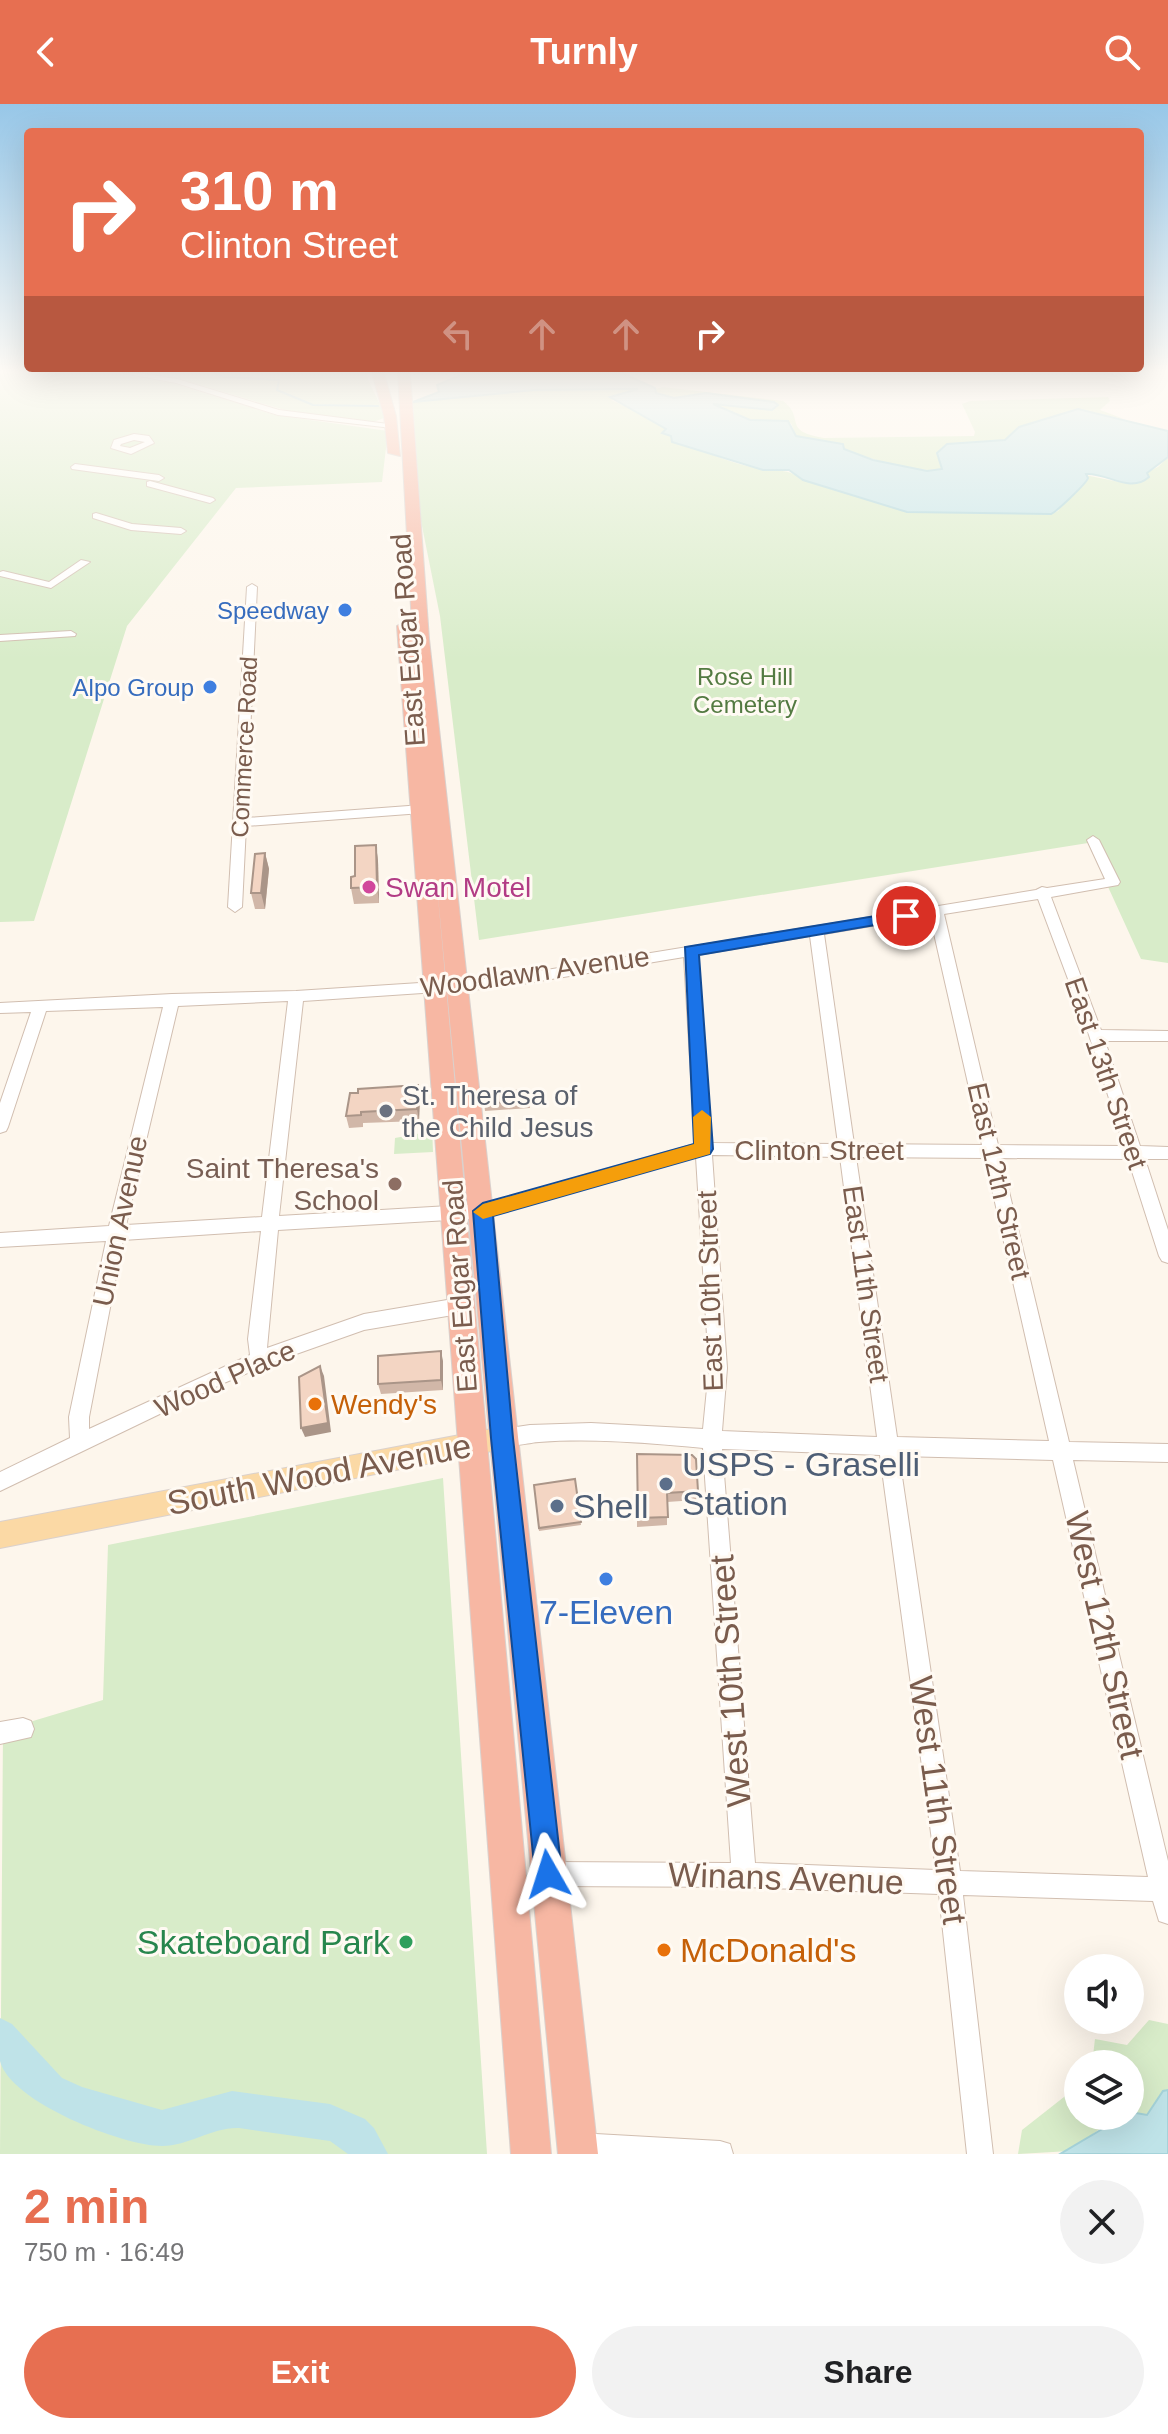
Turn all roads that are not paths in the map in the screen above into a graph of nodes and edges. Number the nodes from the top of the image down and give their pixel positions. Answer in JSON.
{"nodes":[{"id":1,"x":92,"y":469,"type":"edge"},
{"id":2,"x":396,"y":469,"type":"edge"},
{"id":3,"x":411,"y":469,"type":"edge"},
{"id":4,"x":105,"y":470,"type":"joint"},
{"id":5,"x":210,"y":500,"type":"dead end"},
{"id":6,"x":96,"y":516,"type":"dead end"},
{"id":7,"x":181,"y":531,"type":"dead end"},
{"id":8,"x":85,"y":562,"type":"dead end"},
{"id":9,"x":3,"y":574,"type":"dead end"},
{"id":10,"x":252,"y":587,"type":"dead end"},
{"id":11,"x":71,"y":634,"type":"dead end"},
{"id":12,"x":0,"y":638,"type":"edge"},
{"id":13,"x":422,"y":809,"type":"junction"},
{"id":14,"x":241,"y":822,"type":"junction"},
{"id":15,"x":1093,"y":840,"type":"dead end"},
{"id":16,"x":1042,"y":891,"type":"junction"},
{"id":17,"x":235,"y":907,"type":"dead end"},
{"id":18,"x":936,"y":911,"type":"junction"},
{"id":19,"x":816,"y":930,"type":"junction"},
{"id":20,"x":691,"y":950,"type":"junction"},
{"id":21,"x":448,"y":986,"type":"junction"},
{"id":22,"x":296,"y":996,"type":"junction"},
{"id":23,"x":172,"y":999,"type":"junction"},
{"id":24,"x":40,"y":1006,"type":"junction"},
{"id":25,"x":0,"y":1008,"type":"edge"},
{"id":26,"x":1096,"y":1035,"type":"junction"},
{"id":27,"x":1168,"y":1036,"type":"edge"},
{"id":28,"x":0,"y":1127,"type":"edge"},
{"id":29,"x":704,"y":1149,"type":"junction"},
{"id":30,"x":847,"y":1150,"type":"junction"},
{"id":31,"x":992,"y":1152,"type":"junction"},
{"id":32,"x":1168,"y":1153,"type":"edge"},
{"id":33,"x":1134,"y":1154,"type":"junction"},
{"id":34,"x":483,"y":1211,"type":"junction"},
{"id":35,"x":455,"y":1213,"type":"junction"},
{"id":36,"x":273,"y":1224,"type":"junction"},
{"id":37,"x":116,"y":1233,"type":"junction"},
{"id":38,"x":0,"y":1240,"type":"edge"},
{"id":39,"x":1168,"y":1256,"type":"edge"},
{"id":40,"x":459,"y":1306,"type":"junction"},
{"id":41,"x":260,"y":1362,"type":"junction"},
{"id":42,"x":712,"y":1440,"type":"junction"},
{"id":43,"x":487,"y":1441,"type":"junction"},
{"id":44,"x":80,"y":1445,"type":"junction"},
{"id":45,"x":889,"y":1447,"type":"junction"},
{"id":46,"x":1062,"y":1451,"type":"junction"},
{"id":47,"x":1168,"y":1453,"type":"edge"},
{"id":48,"x":0,"y":1482,"type":"edge"},
{"id":49,"x":0,"y":1535,"type":"edge"},
{"id":50,"x":23,"y":1729,"type":"dead end"},
{"id":51,"x":0,"y":1733,"type":"edge"},
{"id":52,"x":548,"y":1874,"type":"junction"},
{"id":53,"x":744,"y":1875,"type":"junction"},
{"id":54,"x":950,"y":1883,"type":"junction"},
{"id":55,"x":1165,"y":1887,"type":"edge"},
{"id":56,"x":1168,"y":1912,"type":"edge"},
{"id":57,"x":578,"y":2150,"type":"edge"},
{"id":58,"x":531,"y":2154,"type":"edge"},
{"id":59,"x":720,"y":2154,"type":"edge"},
{"id":60,"x":980,"y":2154,"type":"edge"}],
"edges":[{"from":1,"to":4,"type":"street"},
{"from":2,"to":13,"type":"highway","name":"East Edgar Road"},
{"from":3,"to":21,"type":"highway","name":"East Edgar Road"},
{"from":4,"to":5,"type":"street"},
{"from":6,"to":7,"type":"street"},
{"from":8,"to":9,"type":"street"},
{"from":10,"to":14,"type":"street","name":"Commerce Road"},
{"from":11,"to":12,"type":"street"},
{"from":13,"to":14,"type":"street"},
{"from":13,"to":21,"type":"highway","name":"East Edgar Road"},
{"from":14,"to":17,"type":"street","name":"Commerce Road"},
{"from":15,"to":16,"type":"street","name":"Woodlawn Avenue"},
{"from":16,"to":18,"type":"street","name":"Woodlawn Avenue"},
{"from":16,"to":26,"type":"street","name":"East 13th Street"},
{"from":18,"to":19,"type":"street","name":"Woodlawn Avenue"},
{"from":18,"to":31,"type":"street","name":"East 12th Street"},
{"from":19,"to":20,"type":"street","name":"Woodlawn Avenue"},
{"from":19,"to":30,"type":"street","name":"East 11th Street"},
{"from":20,"to":21,"type":"street","name":"Woodlawn Avenue"},
{"from":20,"to":29,"type":"street","name":"East 10th Street"},
{"from":21,"to":22,"type":"street","name":"Woodlawn Avenue"},
{"from":21,"to":34,"type":"highway","name":"East Edgar Road"},
{"from":21,"to":35,"type":"highway","name":"East Edgar Road"},
{"from":22,"to":23,"type":"street","name":"Woodlawn Avenue"},
{"from":22,"to":36,"type":"street"},
{"from":23,"to":24,"type":"street","name":"Woodlawn Avenue"},
{"from":23,"to":37,"type":"street","name":"Union Avenue"},
{"from":24,"to":25,"type":"street","name":"Woodlawn Avenue"},
{"from":24,"to":28,"type":"street"},
{"from":26,"to":27,"type":"street"},
{"from":26,"to":33,"type":"street","name":"East 13th Street"},
{"from":29,"to":30,"type":"street","name":"Clinton Street"},
{"from":29,"to":34,"type":"street","name":"Clinton Street"},
{"from":29,"to":42,"type":"street","name":"East 10th Street"},
{"from":30,"to":31,"type":"street","name":"Clinton Street"},
{"from":30,"to":45,"type":"street","name":"East 11th Street"},
{"from":31,"to":33,"type":"street","name":"Clinton Street"},
{"from":31,"to":46,"type":"street","name":"East 12th Street"},
{"from":32,"to":33,"type":"street","name":"Clinton Street"},
{"from":33,"to":39,"type":"street","name":"East 13th Street"},
{"from":34,"to":35,"type":"street","name":"Clinton Street"},
{"from":34,"to":43,"type":"highway","name":"East Edgar Road"},
{"from":35,"to":36,"type":"street","name":"Clinton Street"},
{"from":35,"to":40,"type":"highway","name":"East Edgar Road"},
{"from":36,"to":37,"type":"street","name":"Clinton Street"},
{"from":36,"to":41,"type":"street"},
{"from":37,"to":38,"type":"street","name":"Clinton Street"},
{"from":37,"to":44,"type":"street","name":"Union Avenue"},
{"from":40,"to":41,"type":"street","name":"Wood Place"},
{"from":40,"to":43,"type":"highway","name":"East Edgar Road"},
{"from":41,"to":44,"type":"street","name":"Wood Place"},
{"from":42,"to":43,"type":"street","name":"South Wood Avenue"},
{"from":42,"to":45,"type":"street","name":"South Wood Avenue"},
{"from":42,"to":53,"type":"street","name":"West 10th Street"},
{"from":43,"to":49,"type":"main road","name":"South Wood Avenue"},
{"from":43,"to":52,"type":"highway","name":"East Edgar Road"},
{"from":43,"to":58,"type":"highway","name":"East Edgar Road"},
{"from":44,"to":48,"type":"street","name":"Wood Place"},
{"from":45,"to":46,"type":"street","name":"South Wood Avenue"},
{"from":45,"to":54,"type":"street","name":"West 11th Street"},
{"from":46,"to":47,"type":"street","name":"South Wood Avenue"},
{"from":46,"to":55,"type":"street","name":"West 12th Street"},
{"from":50,"to":51,"type":"street"},
{"from":52,"to":53,"type":"street","name":"Winans Avenue"},
{"from":52,"to":57,"type":"highway","name":"East Edgar Road"},
{"from":53,"to":54,"type":"street","name":"Winans Avenue"},
{"from":54,"to":55,"type":"street","name":"Winans Avenue"},
{"from":54,"to":60,"type":"street","name":"West 11th Street"},
{"from":55,"to":56,"type":"street","name":"West 12th Street"},
{"from":57,"to":59,"type":"street"}]}
